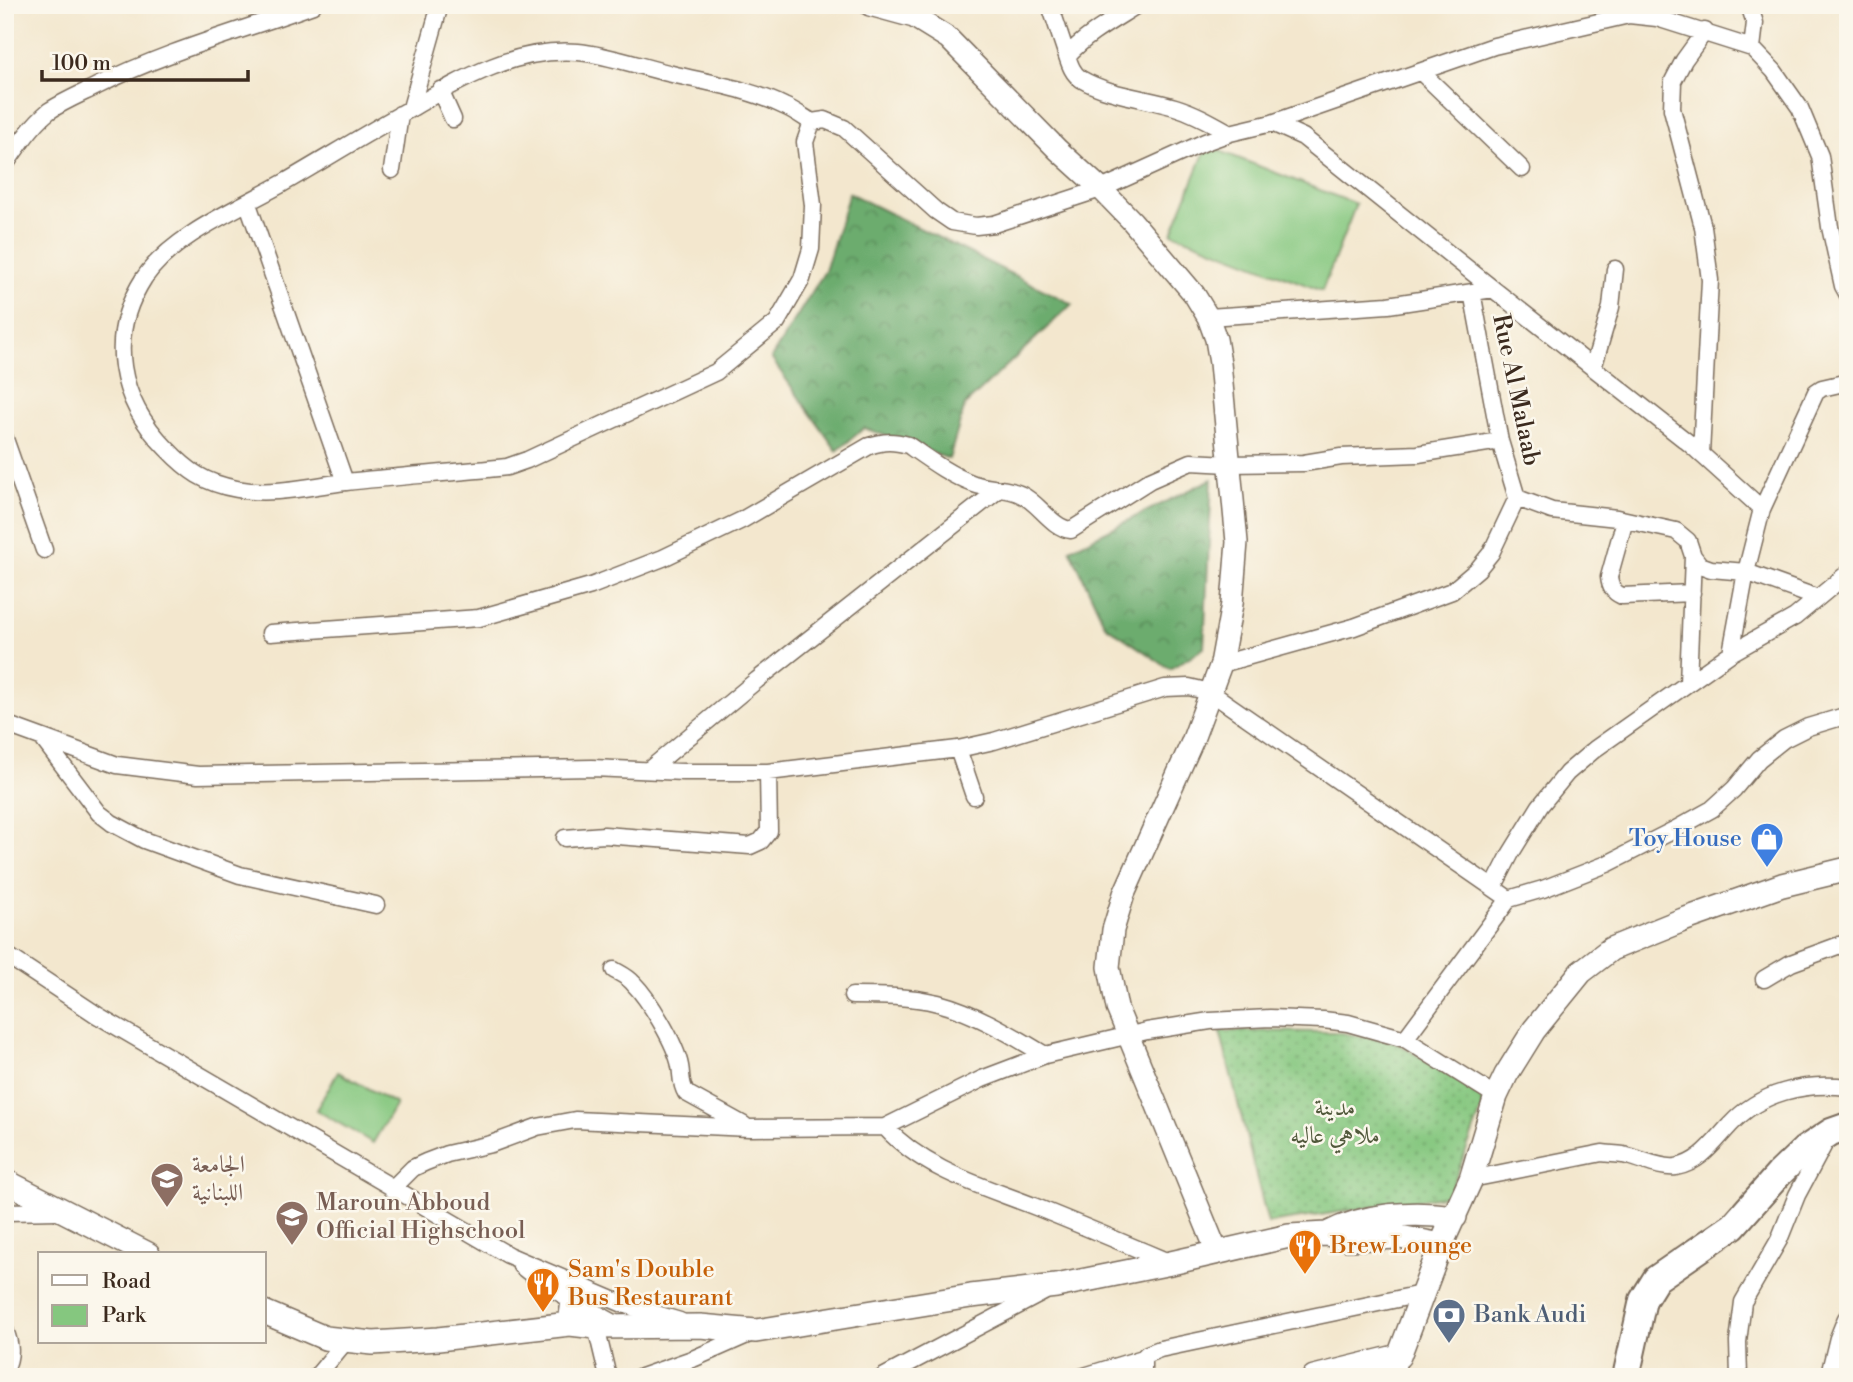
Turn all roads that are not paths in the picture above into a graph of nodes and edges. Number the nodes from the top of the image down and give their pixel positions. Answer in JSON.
{"nodes":[{"id":1,"x":313,"y":5,"type":"edge"},
{"id":2,"x":440,"y":5,"type":"edge"},
{"id":3,"x":870,"y":5,"type":"edge"},
{"id":4,"x":1050,"y":5,"type":"edge"},
{"id":5,"x":1137,"y":5,"type":"edge"},
{"id":6,"x":1749,"y":5,"type":"edge"},
{"id":7,"x":1705,"y":31,"type":"junction"},
{"id":8,"x":1752,"y":48,"type":"junction"},
{"id":9,"x":1067,"y":56,"type":"junction"},
{"id":10,"x":1421,"y":72,"type":"junction"},
{"id":11,"x":440,"y":90,"type":"junction"},
{"id":12,"x":406,"y":111,"type":"junction"},
{"id":13,"x":453,"y":118,"type":"dead end"},
{"id":14,"x":812,"y":122,"type":"junction"},
{"id":15,"x":1272,"y":123,"type":"junction"},
{"id":16,"x":1230,"y":133,"type":"junction"},
{"id":17,"x":5,"y":165,"type":"edge"},
{"id":18,"x":1522,"y":169,"type":"dead end"},
{"id":19,"x":392,"y":170,"type":"dead end"},
{"id":20,"x":1101,"y":189,"type":"junction"},
{"id":21,"x":248,"y":204,"type":"junction"},
{"id":22,"x":1615,"y":269,"type":"dead end"},
{"id":23,"x":1493,"y":289,"type":"junction"},
{"id":24,"x":1472,"y":292,"type":"junction"},
{"id":25,"x":1848,"y":295,"type":"edge"},
{"id":26,"x":1208,"y":317,"type":"junction"},
{"id":27,"x":1593,"y":368,"type":"junction"},
{"id":28,"x":1848,"y":382,"type":"edge"},
{"id":29,"x":5,"y":439,"type":"edge"},
{"id":30,"x":1500,"y":441,"type":"junction"},
{"id":31,"x":1701,"y":454,"type":"junction"},
{"id":32,"x":1229,"y":464,"type":"junction"},
{"id":33,"x":345,"y":482,"type":"junction"},
{"id":34,"x":998,"y":491,"type":"junction"},
{"id":35,"x":1517,"y":498,"type":"junction"},
{"id":36,"x":1762,"y":509,"type":"junction"},
{"id":37,"x":1625,"y":520,"type":"junction"},
{"id":38,"x":44,"y":550,"type":"dead end"},
{"id":39,"x":1693,"y":556,"type":"junction"},
{"id":40,"x":1746,"y":572,"type":"junction"},
{"id":41,"x":1848,"y":574,"type":"edge"},
{"id":42,"x":1692,"y":593,"type":"junction"},
{"id":43,"x":1818,"y":598,"type":"junction"},
{"id":44,"x":270,"y":633,"type":"dead end"},
{"id":45,"x":1731,"y":653,"type":"junction"},
{"id":46,"x":1221,"y":664,"type":"junction"},
{"id":47,"x":1688,"y":683,"type":"junction"},
{"id":48,"x":1210,"y":692,"type":"junction"},
{"id":49,"x":1848,"y":715,"type":"edge"},
{"id":50,"x":5,"y":724,"type":"edge"},
{"id":51,"x":42,"y":738,"type":"junction"},
{"id":52,"x":958,"y":749,"type":"junction"},
{"id":53,"x":650,"y":769,"type":"junction"},
{"id":54,"x":768,"y":772,"type":"junction"},
{"id":55,"x":974,"y":796,"type":"dead end"},
{"id":56,"x":565,"y":838,"type":"dead end"},
{"id":57,"x":1848,"y":869,"type":"edge"},
{"id":58,"x":1493,"y":888,"type":"junction"},
{"id":59,"x":1508,"y":899,"type":"junction"},
{"id":60,"x":376,"y":905,"type":"dead end"},
{"id":61,"x":1848,"y":942,"type":"edge"},
{"id":62,"x":5,"y":954,"type":"edge"},
{"id":63,"x":614,"y":970,"type":"dead end"},
{"id":64,"x":1765,"y":979,"type":"dead end"},
{"id":65,"x":852,"y":996,"type":"dead end"},
{"id":66,"x":1127,"y":1036,"type":"junction"},
{"id":67,"x":1405,"y":1039,"type":"junction"},
{"id":68,"x":1045,"y":1055,"type":"junction"},
{"id":69,"x":1848,"y":1087,"type":"edge"},
{"id":70,"x":1496,"y":1096,"type":"junction"},
{"id":71,"x":885,"y":1127,"type":"junction"},
{"id":72,"x":749,"y":1128,"type":"junction"},
{"id":73,"x":1839,"y":1129,"type":"edge"},
{"id":74,"x":1471,"y":1179,"type":"junction"},
{"id":75,"x":5,"y":1181,"type":"edge"},
{"id":76,"x":393,"y":1189,"type":"junction"},
{"id":77,"x":65,"y":1210,"type":"junction"},
{"id":78,"x":5,"y":1212,"type":"edge"},
{"id":79,"x":1455,"y":1217,"type":"junction"},
{"id":80,"x":1401,"y":1226,"type":"junction"},
{"id":81,"x":1441,"y":1245,"type":"junction"},
{"id":82,"x":144,"y":1252,"type":"edge"},
{"id":83,"x":1217,"y":1252,"type":"junction"},
{"id":84,"x":1171,"y":1263,"type":"junction"},
{"id":85,"x":1056,"y":1286,"type":"junction"},
{"id":86,"x":575,"y":1292,"type":"junction"},
{"id":87,"x":1422,"y":1294,"type":"junction"},
{"id":88,"x":266,"y":1313,"type":"edge"},
{"id":89,"x":1848,"y":1320,"type":"edge"},
{"id":90,"x":570,"y":1324,"type":"junction"},
{"id":91,"x":700,"y":1326,"type":"junction"},
{"id":92,"x":596,"y":1327,"type":"junction"},
{"id":93,"x":624,"y":1327,"type":"junction"},
{"id":94,"x":5,"y":1330,"type":"edge"},
{"id":95,"x":756,"y":1331,"type":"junction"},
{"id":96,"x":345,"y":1342,"type":"junction"},
{"id":97,"x":1143,"y":1358,"type":"junction"},
{"id":98,"x":1397,"y":1366,"type":"edge"},
{"id":99,"x":1838,"y":1367,"type":"edge"},
{"id":100,"x":5,"y":1370,"type":"edge"},
{"id":101,"x":316,"y":1377,"type":"edge"},
{"id":102,"x":608,"y":1377,"type":"edge"},
{"id":103,"x":641,"y":1377,"type":"edge"},
{"id":104,"x":883,"y":1377,"type":"edge"},
{"id":105,"x":1081,"y":1377,"type":"edge"},
{"id":106,"x":1143,"y":1377,"type":"edge"},
{"id":107,"x":1314,"y":1377,"type":"edge"},
{"id":108,"x":1626,"y":1377,"type":"edge"},
{"id":109,"x":1739,"y":1377,"type":"edge"}],
"edges":[{"from":1,"to":17,"type":"street"},
{"from":2,"to":12,"type":"street"},
{"from":3,"to":20,"type":"street"},
{"from":4,"to":9,"type":"street"},
{"from":5,"to":9,"type":"street"},
{"from":6,"to":8,"type":"street"},
{"from":7,"to":8,"type":"street"},
{"from":7,"to":10,"type":"street"},
{"from":7,"to":31,"type":"street"},
{"from":8,"to":25,"type":"street"},
{"from":9,"to":16,"type":"street"},
{"from":10,"to":15,"type":"street"},
{"from":10,"to":18,"type":"street"},
{"from":11,"to":12,"type":"street"},
{"from":11,"to":13,"type":"street"},
{"from":11,"to":14,"type":"street"},
{"from":12,"to":19,"type":"street"},
{"from":12,"to":21,"type":"street"},
{"from":14,"to":20,"type":"street"},
{"from":14,"to":33,"type":"street"},
{"from":15,"to":16,"type":"street"},
{"from":15,"to":23,"type":"street"},
{"from":16,"to":20,"type":"street"},
{"from":20,"to":26,"type":"street"},
{"from":21,"to":33,"type":"street"},
{"from":21,"to":33,"type":"street"},
{"from":22,"to":27,"type":"street"},
{"from":23,"to":24,"type":"street"},
{"from":23,"to":27,"type":"street"},
{"from":24,"to":26,"type":"street"},
{"from":24,"to":30,"type":"street","name":"Rue Al Malaab"},
{"from":26,"to":32,"type":"street"},
{"from":27,"to":31,"type":"street"},
{"from":28,"to":36,"type":"street"},
{"from":29,"to":38,"type":"street"},
{"from":30,"to":32,"type":"street"},
{"from":30,"to":35,"type":"street","name":"Rue Al Malaab"},
{"from":31,"to":36,"type":"street"},
{"from":32,"to":34,"type":"street"},
{"from":32,"to":46,"type":"street"},
{"from":34,"to":44,"type":"street"},
{"from":34,"to":53,"type":"street"},
{"from":35,"to":37,"type":"street"},
{"from":35,"to":46,"type":"street"},
{"from":36,"to":40,"type":"street"},
{"from":37,"to":39,"type":"street"},
{"from":37,"to":42,"type":"street"},
{"from":39,"to":40,"type":"street"},
{"from":39,"to":42,"type":"street"},
{"from":40,"to":43,"type":"street"},
{"from":40,"to":45,"type":"street"},
{"from":41,"to":43,"type":"street"},
{"from":42,"to":47,"type":"street"},
{"from":43,"to":45,"type":"street"},
{"from":45,"to":47,"type":"street"},
{"from":46,"to":48,"type":"street"},
{"from":47,"to":58,"type":"street"},
{"from":48,"to":52,"type":"street"},
{"from":48,"to":58,"type":"street"},
{"from":48,"to":66,"type":"street"},
{"from":49,"to":59,"type":"street"},
{"from":50,"to":51,"type":"street"},
{"from":51,"to":53,"type":"street"},
{"from":51,"to":60,"type":"street"},
{"from":52,"to":54,"type":"street"},
{"from":52,"to":55,"type":"street"},
{"from":53,"to":54,"type":"street"},
{"from":54,"to":56,"type":"street"},
{"from":57,"to":70,"type":"main road"},
{"from":58,"to":59,"type":"street"},
{"from":59,"to":67,"type":"street"},
{"from":61,"to":64,"type":"street"},
{"from":62,"to":76,"type":"street"},
{"from":63,"to":72,"type":"street"},
{"from":65,"to":68,"type":"street"},
{"from":66,"to":67,"type":"street"},
{"from":66,"to":68,"type":"street"},
{"from":66,"to":83,"type":"street"},
{"from":67,"to":70,"type":"street"},
{"from":68,"to":71,"type":"street"},
{"from":69,"to":74,"type":"street"},
{"from":70,"to":74,"type":"main road"},
{"from":71,"to":72,"type":"street"},
{"from":71,"to":84,"type":"street"},
{"from":72,"to":76,"type":"street"},
{"from":73,"to":108,"type":"main road"},
{"from":73,"to":109,"type":"street"},
{"from":74,"to":79,"type":"main road"},
{"from":75,"to":77,"type":"main road"},
{"from":76,"to":86,"type":"street"},
{"from":77,"to":78,"type":"street"},
{"from":77,"to":82,"type":"main road"},
{"from":79,"to":80,"type":"main road"},
{"from":79,"to":81,"type":"main road"},
{"from":80,"to":81,"type":"main road"},
{"from":80,"to":83,"type":"main road"},
{"from":81,"to":87,"type":"main road"},
{"from":83,"to":84,"type":"main road"},
{"from":84,"to":85,"type":"main road"},
{"from":85,"to":95,"type":"main road"},
{"from":85,"to":104,"type":"street"},
{"from":86,"to":90,"type":"main road"},
{"from":86,"to":91,"type":"street"},
{"from":86,"to":93,"type":"street"},
{"from":87,"to":97,"type":"street"},
{"from":87,"to":98,"type":"main road"},
{"from":88,"to":96,"type":"main road"},
{"from":89,"to":99,"type":"street"},
{"from":90,"to":92,"type":"main road"},
{"from":90,"to":96,"type":"main road"},
{"from":91,"to":93,"type":"main road"},
{"from":91,"to":95,"type":"main road"},
{"from":92,"to":93,"type":"main road"},
{"from":92,"to":102,"type":"street"},
{"from":94,"to":100,"type":"street"},
{"from":95,"to":103,"type":"street"},
{"from":96,"to":101,"type":"street"},
{"from":97,"to":105,"type":"street"},
{"from":97,"to":106,"type":"street"},
{"from":98,"to":107,"type":"main road"}]}
